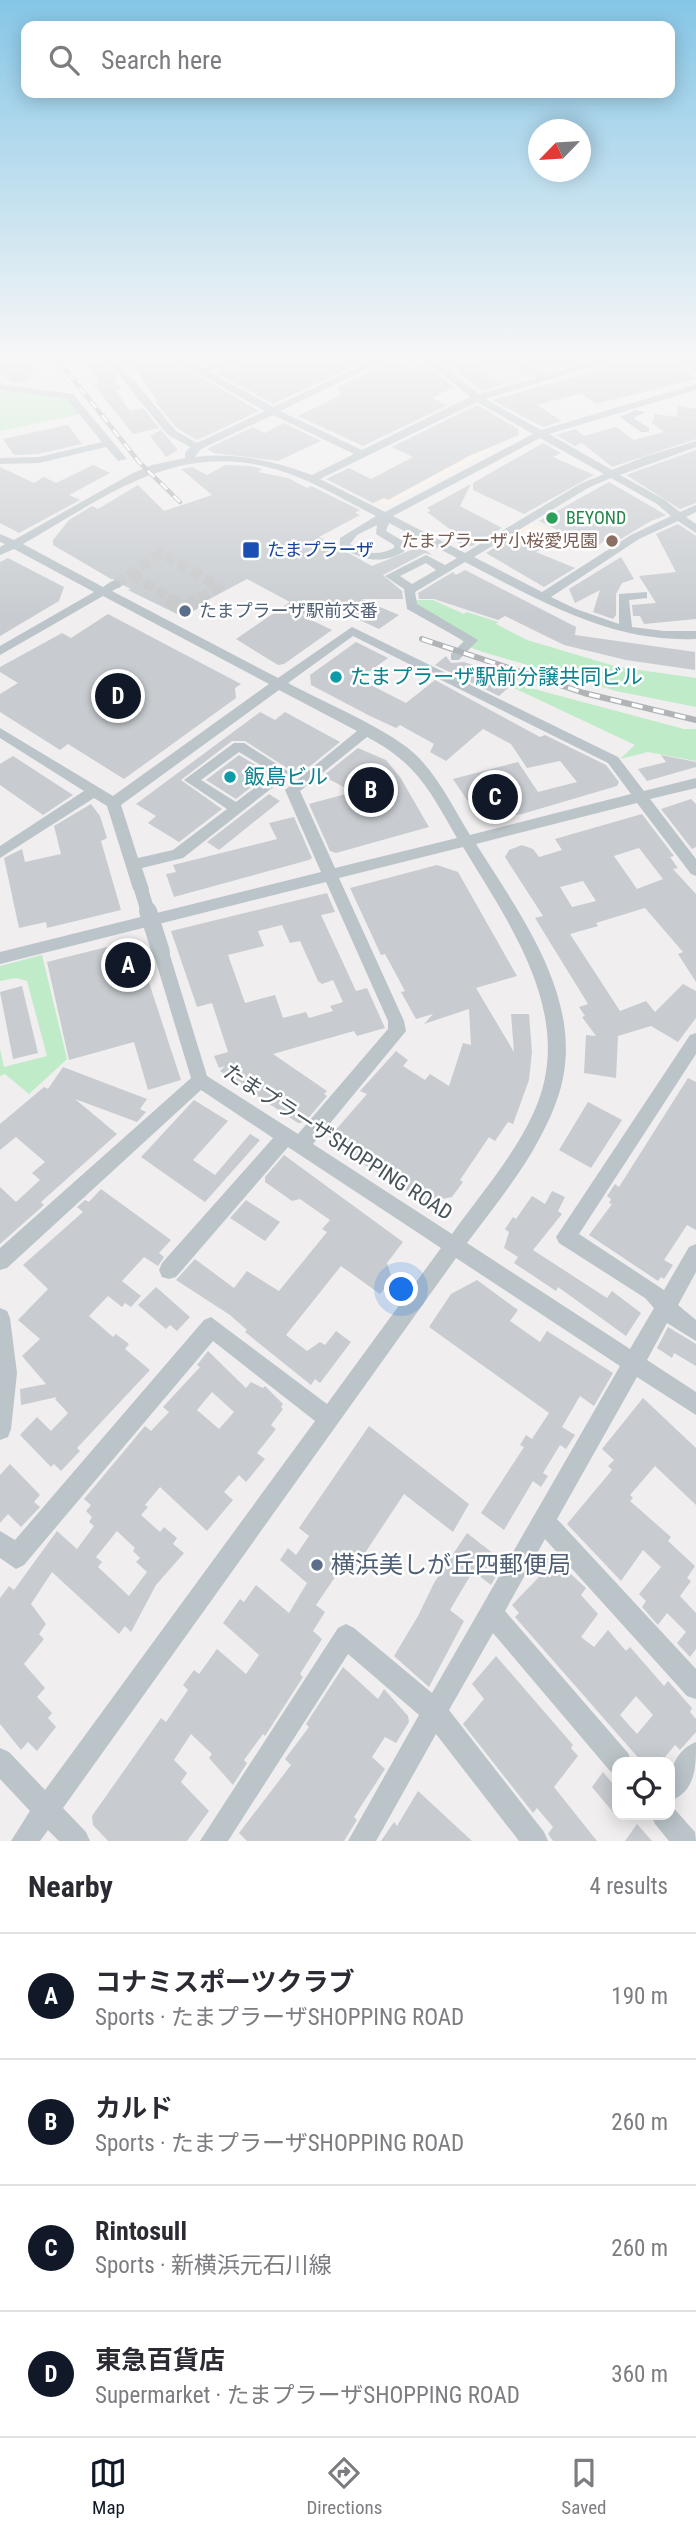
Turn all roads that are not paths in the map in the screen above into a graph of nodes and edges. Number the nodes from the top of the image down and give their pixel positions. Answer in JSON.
{"nodes":[{"id":1,"x":101,"y":445,"type":"edge"},
{"id":2,"x":111,"y":445,"type":"edge"},
{"id":3,"x":193,"y":445,"type":"edge"},
{"id":4,"x":201,"y":445,"type":"edge"},
{"id":5,"x":342,"y":445,"type":"edge"},
{"id":6,"x":383,"y":445,"type":"edge"},
{"id":7,"x":520,"y":445,"type":"edge"},
{"id":8,"x":561,"y":445,"type":"edge"},
{"id":9,"x":693,"y":445,"type":"edge"},
{"id":10,"x":197,"y":447,"type":"junction"},
{"id":11,"x":363,"y":455,"type":"junction"},
{"id":12,"x":1,"y":458,"type":"edge"},
{"id":13,"x":122,"y":459,"type":"dead end"},
{"id":14,"x":190,"y":461,"type":"junction"},
{"id":15,"x":612,"y":473,"type":"junction"},
{"id":16,"x":312,"y":479,"type":"junction"},
{"id":17,"x":696,"y":508,"type":"edge"},
{"id":18,"x":680,"y":514,"type":"junction"},
{"id":19,"x":385,"y":517,"type":"junction"},
{"id":20,"x":696,"y":530,"type":"edge"},
{"id":21,"x":0,"y":537,"type":"edge"},
{"id":22,"x":14,"y":545,"type":"junction"},
{"id":23,"x":0,"y":552,"type":"edge"},
{"id":24,"x":465,"y":558,"type":"junction"},
{"id":25,"x":408,"y":568,"type":"junction"},
{"id":26,"x":445,"y":570,"type":"junction"},
{"id":27,"x":428,"y":580,"type":"junction"},
{"id":28,"x":116,"y":584,"type":"tunnel mouth"},
{"id":29,"x":412,"y":589,"type":"junction"},
{"id":30,"x":102,"y":592,"type":"junction"},
{"id":31,"x":643,"y":595,"type":"dead end"},
{"id":32,"x":542,"y":597,"type":"junction"},
{"id":33,"x":626,"y":628,"type":"junction"},
{"id":34,"x":696,"y":635,"type":"edge"},
{"id":35,"x":0,"y":651,"type":"edge"},
{"id":36,"x":455,"y":657,"type":"dead end"},
{"id":37,"x":278,"y":685,"type":"junction"},
{"id":38,"x":366,"y":730,"type":"junction"},
{"id":39,"x":0,"y":732,"type":"edge"},
{"id":40,"x":696,"y":783,"type":"edge"},
{"id":41,"x":94,"y":791,"type":"junction"},
{"id":42,"x":641,"y":796,"type":"junction"},
{"id":43,"x":113,"y":803,"type":"junction"},
{"id":44,"x":237,"y":809,"type":"junction"},
{"id":45,"x":466,"y":840,"type":"junction"},
{"id":46,"x":0,"y":853,"type":"edge"},
{"id":47,"x":133,"y":865,"type":"junction"},
{"id":48,"x":696,"y":870,"type":"edge"},
{"id":49,"x":330,"y":875,"type":"junction"},
{"id":50,"x":0,"y":958,"type":"edge"},
{"id":51,"x":696,"y":1040,"type":"edge"},
{"id":52,"x":200,"y":1080,"type":"junction"},
{"id":53,"x":293,"y":1141,"type":"junction"},
{"id":54,"x":455,"y":1245,"type":"junction"},
{"id":55,"x":696,"y":1253,"type":"edge"},
{"id":56,"x":0,"y":1261,"type":"edge"},
{"id":57,"x":169,"y":1270,"type":"dead end"},
{"id":58,"x":665,"y":1306,"type":"junction"},
{"id":59,"x":0,"y":1318,"type":"edge"},
{"id":60,"x":696,"y":1331,"type":"edge"},
{"id":61,"x":634,"y":1363,"type":"junction"},
{"id":62,"x":696,"y":1404,"type":"edge"},
{"id":63,"x":330,"y":1419,"type":"junction"},
{"id":64,"x":0,"y":1429,"type":"edge"},
{"id":65,"x":543,"y":1520,"type":"junction"},
{"id":66,"x":0,"y":1542,"type":"edge"},
{"id":67,"x":490,"y":1612,"type":"junction"},
{"id":68,"x":696,"y":1687,"type":"edge"},
{"id":69,"x":435,"y":1712,"type":"junction"},
{"id":70,"x":696,"y":1755,"type":"edge"},
{"id":71,"x":615,"y":1757,"type":"edge"},
{"id":72,"x":0,"y":1761,"type":"edge"},
{"id":73,"x":675,"y":1782,"type":"edge"},
{"id":74,"x":47,"y":1809,"type":"junction"},
{"id":75,"x":668,"y":1820,"type":"edge"},
{"id":76,"x":24,"y":1841,"type":"edge"},
{"id":77,"x":77,"y":1841,"type":"edge"},
{"id":78,"x":213,"y":1841,"type":"edge"},
{"id":79,"x":361,"y":1841,"type":"edge"},
{"id":80,"x":535,"y":1841,"type":"edge"},
{"id":81,"x":686,"y":1841,"type":"edge"}],
"edges":[{"from":1,"to":12,"type":"street"},
{"from":2,"to":13,"type":"street"},
{"from":3,"to":10,"type":"street"},
{"from":4,"to":10,"type":"street"},
{"from":5,"to":11,"type":"street"},
{"from":6,"to":11,"type":"street"},
{"from":7,"to":19,"type":"street"},
{"from":8,"to":15,"type":"street"},
{"from":9,"to":15,"type":"street"},
{"from":10,"to":14,"type":"street"},
{"from":11,"to":16,"type":"street"},
{"from":14,"to":16,"type":"street"},
{"from":14,"to":22,"type":"street"},
{"from":15,"to":18,"type":"street"},
{"from":15,"to":24,"type":"street"},
{"from":16,"to":19,"type":"street"},
{"from":17,"to":18,"type":"street"},
{"from":18,"to":20,"type":"street"},
{"from":18,"to":32,"type":"street"},
{"from":19,"to":19,"type":"street"},
{"from":19,"to":24,"type":"street"},
{"from":21,"to":22,"type":"street","name":"たまプラーザSHOPPING ROAD"},
{"from":22,"to":23,"type":"street"},
{"from":22,"to":30,"type":"street","name":"たまプラーザSHOPPING ROAD"},
{"from":24,"to":26,"type":"street"},
{"from":24,"to":32,"type":"street"},
{"from":25,"to":26,"type":"street"},
{"from":25,"to":27,"type":"street"},
{"from":25,"to":29,"type":"street"},
{"from":26,"to":27,"type":"street"},
{"from":27,"to":29,"type":"street"},
{"from":28,"to":30,"type":"street"},
{"from":29,"to":36,"type":"street"},
{"from":30,"to":35,"type":"street"},
{"from":30,"to":37,"type":"street","name":"たまプラーザSHOPPING ROAD"},
{"from":31,"to":33,"type":"street"},
{"from":32,"to":33,"type":"street"},
{"from":33,"to":34,"type":"street"},
{"from":37,"to":38,"type":"street","name":"たまプラーザSHOPPING ROAD"},
{"from":37,"to":42,"type":"street"},
{"from":37,"to":43,"type":"street"},
{"from":38,"to":45,"type":"street","name":"たまプラーザSHOPPING ROAD"},
{"from":38,"to":49,"type":"street"},
{"from":39,"to":41,"type":"street"},
{"from":40,"to":42,"type":"street"},
{"from":41,"to":43,"type":"street"},
{"from":41,"to":46,"type":"street"},
{"from":42,"to":45,"type":"street"},
{"from":42,"to":48,"type":"street"},
{"from":43,"to":47,"type":"street","name":"たまプラーザSHOPPING ROAD"},
{"from":44,"to":44,"type":"lane"},
{"from":44,"to":47,"type":"lane"},
{"from":45,"to":49,"type":"street"},
{"from":45,"to":54,"type":"street","name":"たまプラーザSHOPPING ROAD"},
{"from":47,"to":52,"type":"street","name":"たまプラーザSHOPPING ROAD","bridge":true},
{"from":49,"to":50,"type":"street"},
{"from":49,"to":53,"type":"street"},
{"from":51,"to":58,"type":"street"},
{"from":52,"to":53,"type":"street","name":"たまプラーザSHOPPING ROAD"},
{"from":52,"to":56,"type":"street"},
{"from":53,"to":54,"type":"street","name":"たまプラーザSHOPPING ROAD"},
{"from":53,"to":57,"type":"street"},
{"from":54,"to":61,"type":"street"},
{"from":54,"to":63,"type":"street"},
{"from":55,"to":58,"type":"street"},
{"from":58,"to":60,"type":"street"},
{"from":58,"to":61,"type":"street"},
{"from":59,"to":64,"type":"street"},
{"from":61,"to":62,"type":"street"},
{"from":61,"to":65,"type":"street"},
{"from":63,"to":66,"type":"street"},
{"from":63,"to":74,"type":"street"},
{"from":65,"to":67,"type":"street"},
{"from":65,"to":68,"type":"street"},
{"from":67,"to":69,"type":"street"},
{"from":67,"to":71,"type":"street"},
{"from":69,"to":78,"type":"street"},
{"from":69,"to":79,"type":"street"},
{"from":69,"to":80,"type":"street"},
{"from":70,"to":73,"type":"street"},
{"from":72,"to":74,"type":"street"},
{"from":74,"to":76,"type":"street"},
{"from":74,"to":77,"type":"street"},
{"from":75,"to":81,"type":"street"}]}
